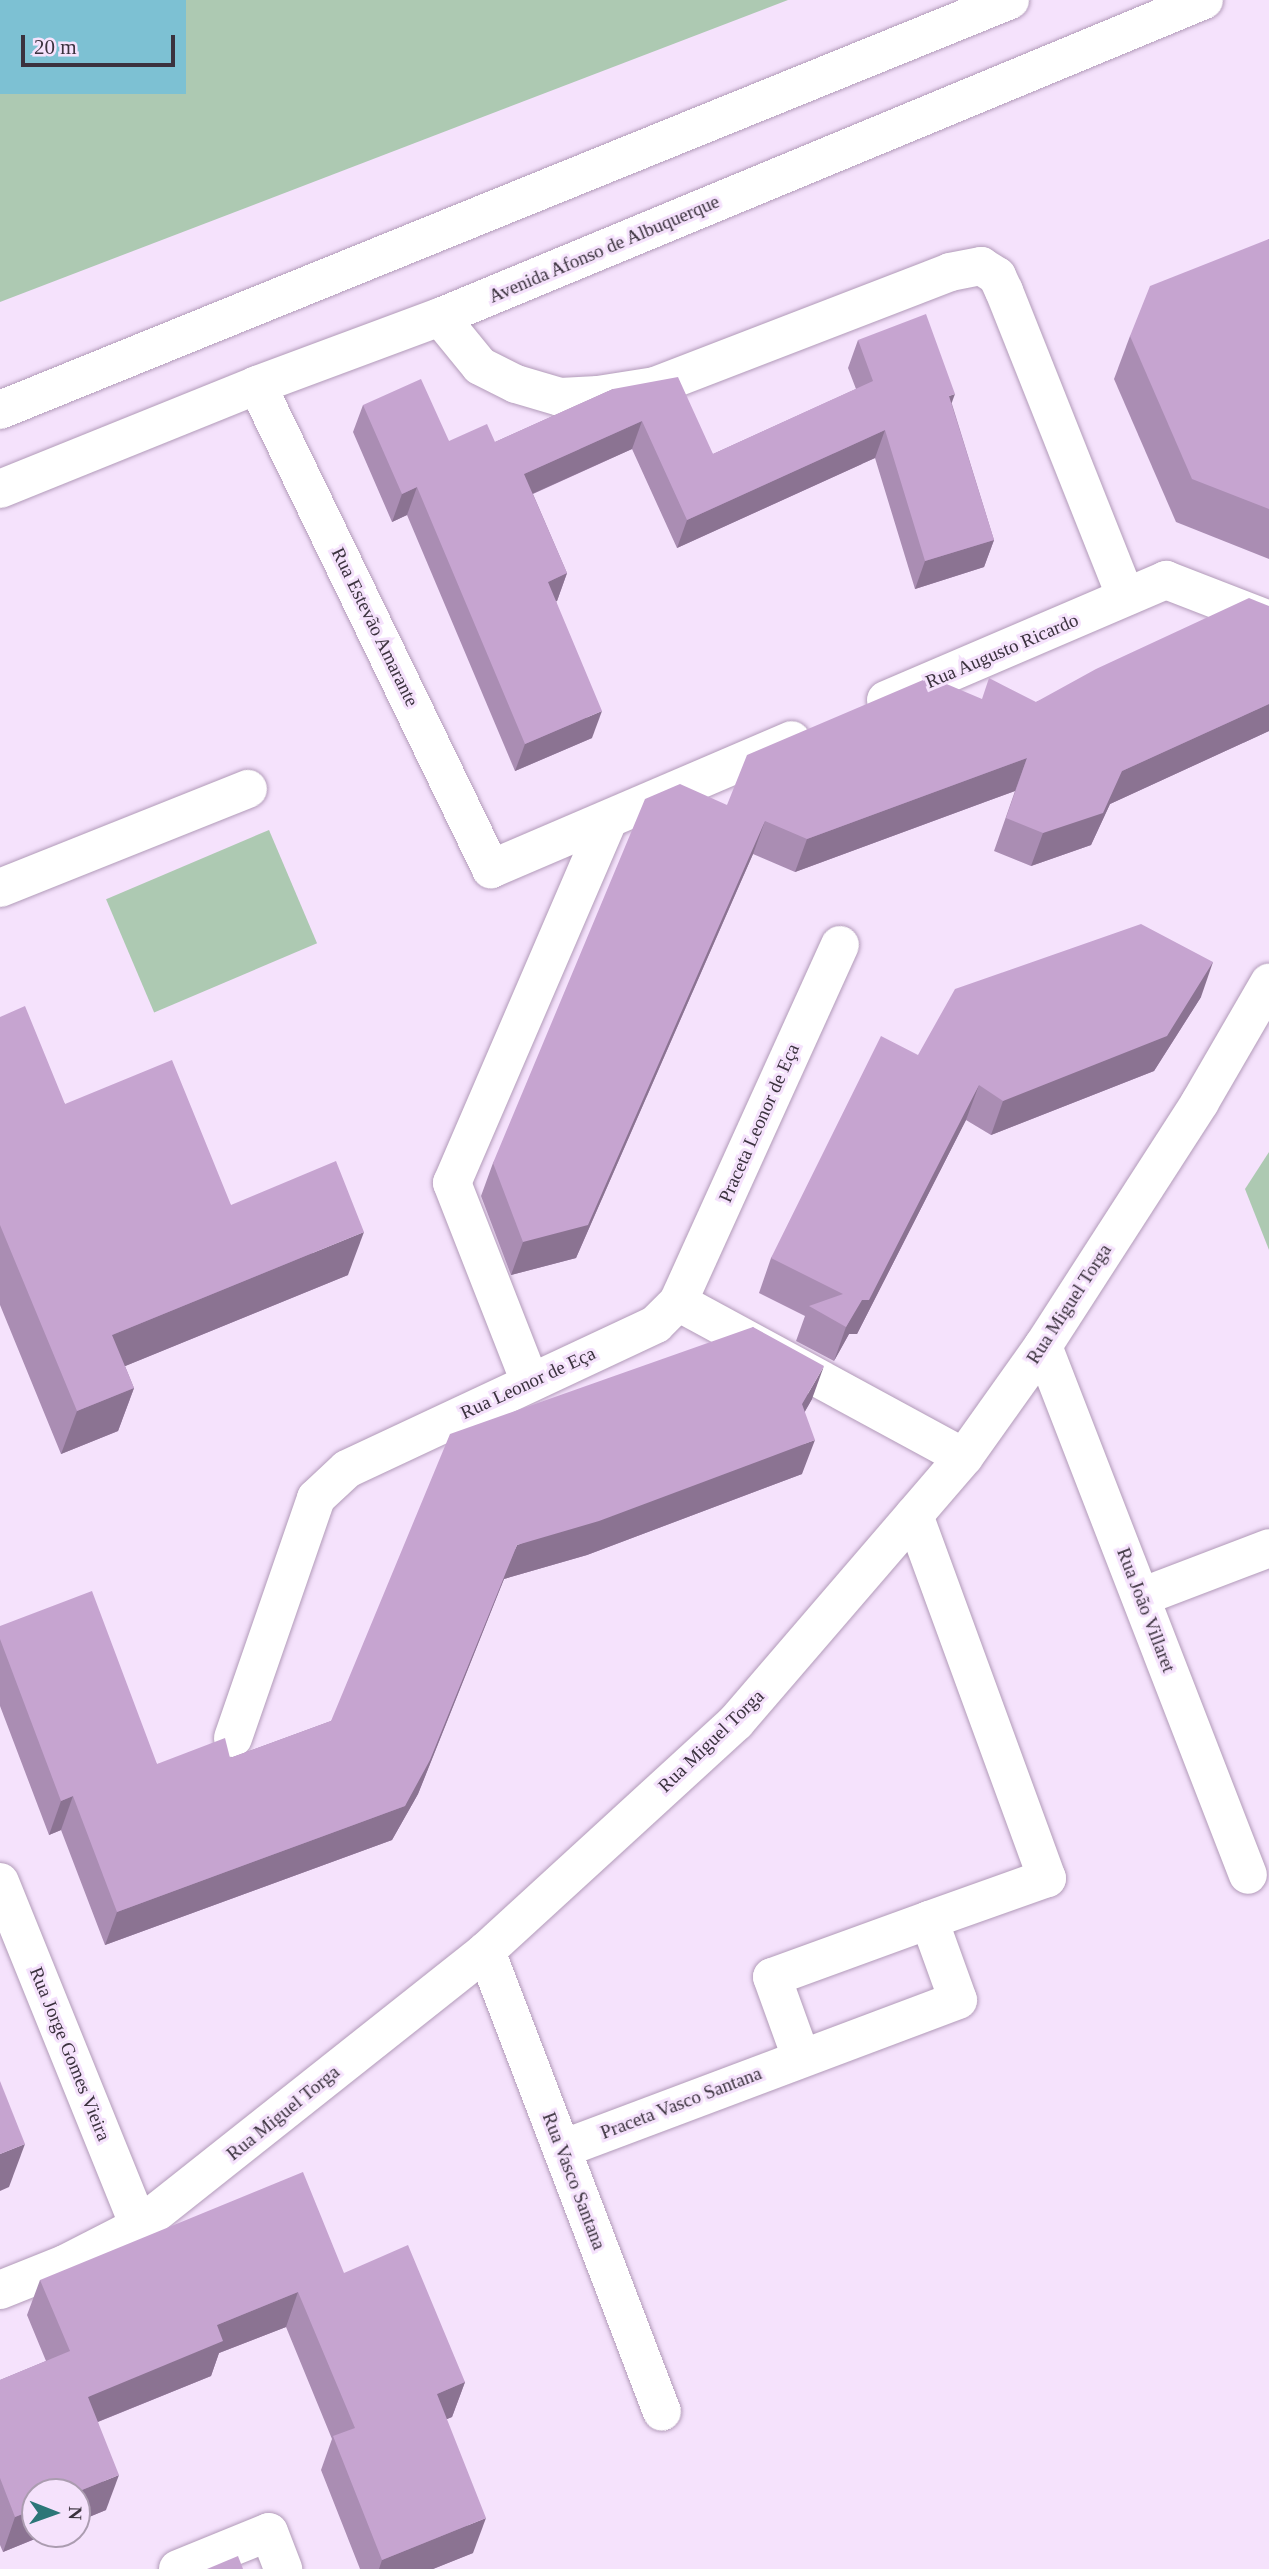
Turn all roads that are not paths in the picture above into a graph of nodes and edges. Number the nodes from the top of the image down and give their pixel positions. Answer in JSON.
{"nodes":[{"id":1,"x":1010,"y":0,"type":"edge"},
{"id":2,"x":1204,"y":0,"type":"edge"},
{"id":3,"x":440,"y":317,"type":"junction"},
{"id":4,"x":257,"y":385,"type":"junction"},
{"id":5,"x":0,"y":411,"type":"edge"},
{"id":6,"x":0,"y":489,"type":"edge"},
{"id":7,"x":1126,"y":597,"type":"junction"},
{"id":8,"x":1269,"y":620,"type":"edge"},
{"id":9,"x":248,"y":789,"type":"dead end"},
{"id":10,"x":609,"y":819,"type":"junction"},
{"id":11,"x":491,"y":869,"type":"joint"},
{"id":12,"x":0,"y":888,"type":"edge"},
{"id":13,"x":840,"y":945,"type":"dead end"},
{"id":14,"x":1269,"y":983,"type":"edge"},
{"id":15,"x":678,"y":1302,"type":"junction"},
{"id":16,"x":1044,"y":1346,"type":"junction"},
{"id":17,"x":530,"y":1382,"type":"junction"},
{"id":18,"x":964,"y":1457,"type":"junction"},
{"id":19,"x":914,"y":1515,"type":"junction"},
{"id":20,"x":1269,"y":1548,"type":"edge"},
{"id":21,"x":1141,"y":1597,"type":"junction"},
{"id":22,"x":233,"y":1738,"type":"dead end"},
{"id":23,"x":1248,"y":1875,"type":"dead end"},
{"id":24,"x":0,"y":1882,"type":"edge"},
{"id":25,"x":929,"y":1920,"type":"junction"},
{"id":26,"x":486,"y":1951,"type":"junction"},
{"id":27,"x":801,"y":2057,"type":"junction"},
{"id":28,"x":562,"y":2150,"type":"junction"},
{"id":29,"x":139,"y":2226,"type":"junction"},
{"id":30,"x":0,"y":2290,"type":"edge"},
{"id":31,"x":662,"y":2412,"type":"dead end"},
{"id":32,"x":178,"y":2569,"type":"edge"},
{"id":33,"x":284,"y":2569,"type":"edge"}],
"edges":[{"from":1,"to":5,"type":"street"},
{"from":2,"to":3,"type":"street","name":"Avenida Afonso de Albuquerque"},
{"from":3,"to":4,"type":"street","name":"Avenida Afonso de Albuquerque"},
{"from":3,"to":7,"type":"street"},
{"from":4,"to":6,"type":"street","name":"Avenida Afonso de Albuquerque"},
{"from":4,"to":11,"type":"street","name":"Rua Estevão Amarante"},
{"from":7,"to":8,"type":"street","name":"Rua Augusto Ricardo"},
{"from":7,"to":10,"type":"street","name":"Rua Augusto Ricardo"},
{"from":9,"to":12,"type":"street"},
{"from":10,"to":11,"type":"street","name":"Rua Augusto Ricardo"},
{"from":10,"to":17,"type":"street"},
{"from":13,"to":15,"type":"street","name":"Praceta Leonor de Eça"},
{"from":14,"to":16,"type":"street","name":"Rua Miguel Torga"},
{"from":15,"to":17,"type":"street","name":"Rua Leonor de Eça"},
{"from":15,"to":18,"type":"street"},
{"from":16,"to":18,"type":"street","name":"Rua Miguel Torga"},
{"from":16,"to":21,"type":"street","name":"Rua João Villaret"},
{"from":17,"to":22,"type":"street","name":"Rua Leonor de Eça"},
{"from":18,"to":19,"type":"street","name":"Rua Miguel Torga"},
{"from":19,"to":25,"type":"street"},
{"from":19,"to":26,"type":"street","name":"Rua Miguel Torga"},
{"from":20,"to":21,"type":"street"},
{"from":21,"to":23,"type":"street","name":"Rua João Villaret"},
{"from":24,"to":29,"type":"street","name":"Rua Jorge Gomes Vieira"},
{"from":25,"to":27,"type":"street","name":"Praceta Vasco Santana"},
{"from":25,"to":27,"type":"street"},
{"from":26,"to":28,"type":"street","name":"Rua Vasco Santana"},
{"from":26,"to":29,"type":"street","name":"Rua Miguel Torga"},
{"from":27,"to":28,"type":"street","name":"Praceta Vasco Santana"},
{"from":28,"to":31,"type":"street","name":"Rua Vasco Santana"},
{"from":29,"to":30,"type":"street","name":"Rua Miguel Torga"},
{"from":32,"to":33,"type":"street"}]}
